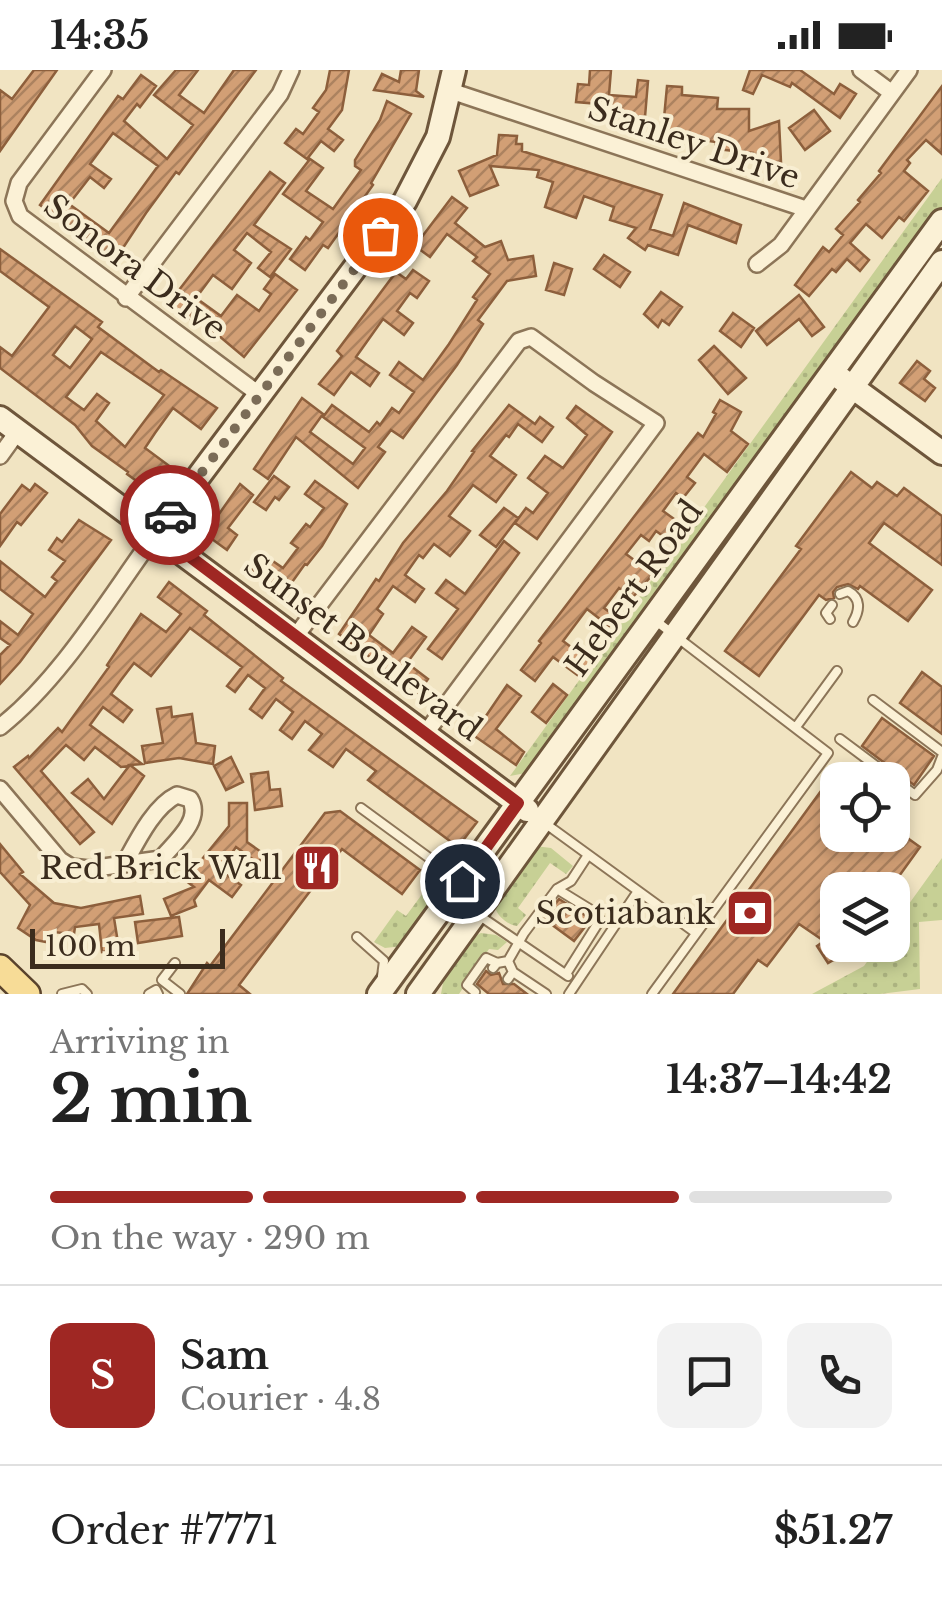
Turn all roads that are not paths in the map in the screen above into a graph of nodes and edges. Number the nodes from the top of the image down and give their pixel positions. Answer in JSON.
{"nodes":[{"id":1,"x":103,"y":70,"type":"edge"},
{"id":2,"x":291,"y":70,"type":"edge"},
{"id":3,"x":861,"y":70,"type":"edge"},
{"id":4,"x":909,"y":70,"type":"edge"},
{"id":5,"x":453,"y":80,"type":"edge"},
{"id":6,"x":892,"y":92,"type":"junction"},
{"id":7,"x":806,"y":210,"type":"junction"},
{"id":8,"x":942,"y":221,"type":"edge"},
{"id":9,"x":942,"y":262,"type":"edge"},
{"id":10,"x":756,"y":264,"type":"dead end"},
{"id":11,"x":126,"y":298,"type":"junction"},
{"id":12,"x":832,"y":372,"type":"junction"},
{"id":13,"x":853,"y":386,"type":"junction"},
{"id":14,"x":260,"y":395,"type":"junction"},
{"id":15,"x":894,"y":417,"type":"junction"},
{"id":16,"x":9,"y":424,"type":"edge"},
{"id":17,"x":816,"y":439,"type":"junction"},
{"id":18,"x":942,"y":453,"type":"edge"},
{"id":19,"x":0,"y":456,"type":"edge"},
{"id":20,"x":157,"y":532,"type":"junction"},
{"id":21,"x":840,"y":594,"type":"dead end"},
{"id":22,"x":832,"y":604,"type":"dead end"},
{"id":23,"x":653,"y":619,"type":"junction"},
{"id":24,"x":830,"y":619,"type":"dead end"},
{"id":25,"x":853,"y":622,"type":"dead end"},
{"id":26,"x":295,"y":637,"type":"junction"},
{"id":27,"x":676,"y":637,"type":"junction"},
{"id":28,"x":837,"y":670,"type":"dead end"},
{"id":29,"x":872,"y":700,"type":"dead end"},
{"id":30,"x":796,"y":726,"type":"junction"},
{"id":31,"x":0,"y":728,"type":"edge"},
{"id":32,"x":426,"y":734,"type":"junction"},
{"id":33,"x":840,"y":738,"type":"dead end"},
{"id":34,"x":942,"y":754,"type":"edge"},
{"id":35,"x":0,"y":788,"type":"edge"},
{"id":36,"x":518,"y":803,"type":"junction"},
{"id":37,"x":361,"y":808,"type":"dead end"},
{"id":38,"x":542,"y":822,"type":"junction"},
{"id":39,"x":588,"y":854,"type":"junction"},
{"id":40,"x":125,"y":863,"type":"junction"},
{"id":41,"x":462,"y":881,"type":"junction"},
{"id":42,"x":557,"y":889,"type":"junction"},
{"id":43,"x":638,"y":890,"type":"junction"},
{"id":44,"x":477,"y":914,"type":"junction"},
{"id":45,"x":696,"y":932,"type":"junction"},
{"id":46,"x":358,"y":937,"type":"dead end"},
{"id":47,"x":519,"y":940,"type":"junction"},
{"id":48,"x":508,"y":962,"type":"junction"},
{"id":49,"x":174,"y":963,"type":"dead end"},
{"id":50,"x":0,"y":968,"type":"edge"},
{"id":51,"x":383,"y":989,"type":"edge"},
{"id":52,"x":477,"y":991,"type":"edge"},
{"id":53,"x":534,"y":991,"type":"edge"},
{"id":54,"x":26,"y":994,"type":"edge"},
{"id":55,"x":62,"y":994,"type":"edge"},
{"id":56,"x":88,"y":994,"type":"edge"},
{"id":57,"x":149,"y":994,"type":"edge"},
{"id":58,"x":158,"y":994,"type":"edge"},
{"id":59,"x":180,"y":994,"type":"edge"},
{"id":60,"x":417,"y":994,"type":"edge"},
{"id":61,"x":546,"y":994,"type":"edge"},
{"id":62,"x":570,"y":994,"type":"edge"},
{"id":63,"x":652,"y":994,"type":"edge"}],
"edges":[{"from":1,"to":11,"type":"street","name":"Sonora Drive"},
{"from":2,"to":11,"type":"street"},
{"from":3,"to":6,"type":"street"},
{"from":4,"to":6,"type":"street","name":"Stanley Drive"},
{"from":5,"to":7,"type":"street","name":"Stanley Drive"},
{"from":5,"to":14,"type":"main road"},
{"from":6,"to":7,"type":"street","name":"Stanley Drive"},
{"from":7,"to":10,"type":"street","name":"Stanley Drive"},
{"from":8,"to":12,"type":"main road","name":"Hebert Road"},
{"from":9,"to":13,"type":"main road","name":"Hebert Road"},
{"from":11,"to":14,"type":"street","name":"Sonora Drive"},
{"from":12,"to":13,"type":"main road"},
{"from":12,"to":23,"type":"main road","name":"Hebert Road"},
{"from":13,"to":15,"type":"main road"},
{"from":13,"to":17,"type":"main road","name":"Hebert Road"},
{"from":14,"to":20,"type":"main road"},
{"from":15,"to":17,"type":"main road"},
{"from":15,"to":18,"type":"main road"},
{"from":16,"to":19,"type":"street"},
{"from":16,"to":20,"type":"main road","name":"Sunset Boulevard"},
{"from":17,"to":27,"type":"main road","name":"Hebert Road"},
{"from":20,"to":26,"type":"main road","name":"Sunset Boulevard"},
{"from":20,"to":31,"type":"street"},
{"from":21,"to":25,"type":"lane"},
{"from":22,"to":24,"type":"lane"},
{"from":23,"to":27,"type":"lane"},
{"from":23,"to":36,"type":"main road","name":"Hebert Road"},
{"from":26,"to":32,"type":"main road","name":"Sunset Boulevard"},
{"from":26,"to":32,"type":"street"},
{"from":27,"to":30,"type":"lane"},
{"from":27,"to":38,"type":"main road","name":"Hebert Road"},
{"from":28,"to":30,"type":"lane"},
{"from":29,"to":34,"type":"lane"},
{"from":30,"to":45,"type":"lane"},
{"from":32,"to":36,"type":"main road","name":"Sunset Boulevard"},
{"from":33,"to":34,"type":"lane"},
{"from":35,"to":40,"type":"street"},
{"from":36,"to":38,"type":"main road","name":"Sunset Boulevard"},
{"from":36,"to":41,"type":"main road","name":"Hebert Road"},
{"from":37,"to":41,"type":"lane"},
{"from":38,"to":39,"type":"lane"},
{"from":38,"to":44,"type":"main road","name":"Hebert Road"},
{"from":39,"to":42,"type":"lane"},
{"from":39,"to":43,"type":"lane"},
{"from":40,"to":40,"type":"street"},
{"from":41,"to":51,"type":"main road","name":"Hebert Road"},
{"from":42,"to":47,"type":"lane"},
{"from":42,"to":47,"type":"lane"},
{"from":43,"to":45,"type":"lane"},
{"from":43,"to":62,"type":"lane"},
{"from":44,"to":47,"type":"lane"},
{"from":44,"to":60,"type":"main road","name":"Hebert Road"},
{"from":45,"to":63,"type":"lane"},
{"from":46,"to":51,"type":"lane"},
{"from":47,"to":48,"type":"lane"},
{"from":48,"to":52,"type":"lane"},
{"from":48,"to":53,"type":"lane"},
{"from":49,"to":59,"type":"lane"},
{"from":50,"to":54,"type":"main road"},
{"from":51,"to":60,"type":"main road"},
{"from":53,"to":61,"type":"lane"},
{"from":55,"to":56,"type":"lane"},
{"from":57,"to":58,"type":"lane"}]}
